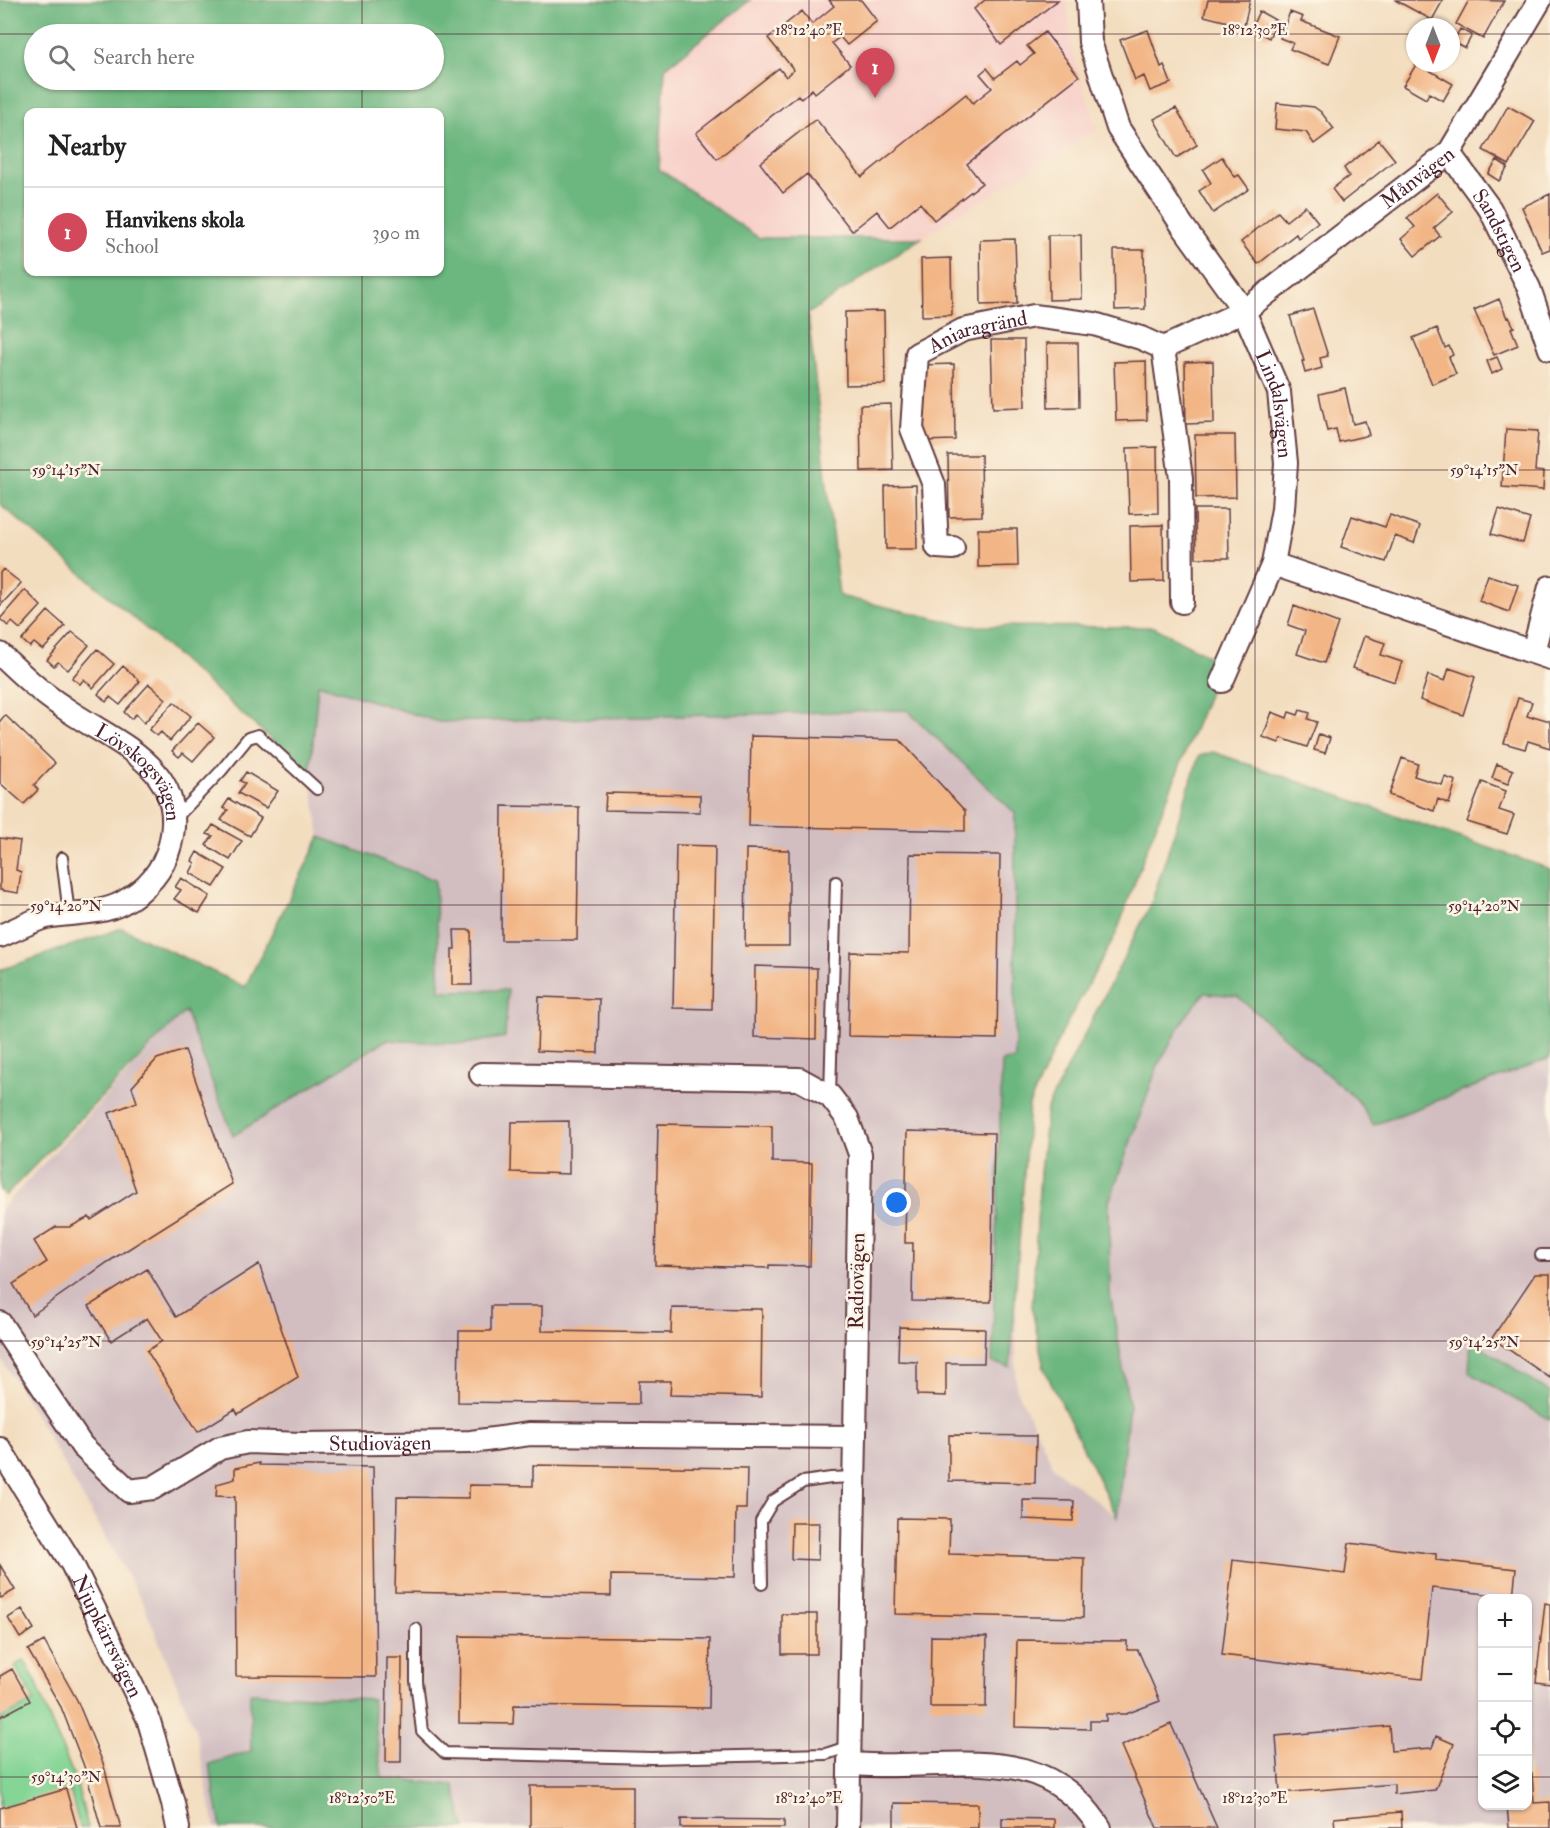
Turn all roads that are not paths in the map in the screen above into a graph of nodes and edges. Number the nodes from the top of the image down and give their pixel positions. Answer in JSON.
{"nodes":[{"id":1,"x":1088,"y":0,"type":"edge"},
{"id":2,"x":1540,"y":0,"type":"edge"},
{"id":3,"x":1449,"y":153,"type":"junction"},
{"id":4,"x":1244,"y":311,"type":"junction"},
{"id":5,"x":1163,"y":348,"type":"junction"},
{"id":6,"x":1550,"y":349,"type":"edge"},
{"id":7,"x":945,"y":548,"type":"dead end"},
{"id":8,"x":1274,"y":564,"type":"junction"},
{"id":9,"x":1550,"y":587,"type":"edge"},
{"id":10,"x":1182,"y":602,"type":"dead end"},
{"id":11,"x":0,"y":654,"type":"edge"},
{"id":12,"x":1542,"y":655,"type":"edge"},
{"id":13,"x":1221,"y":681,"type":"dead end"},
{"id":14,"x":317,"y":789,"type":"dead end"},
{"id":15,"x":173,"y":822,"type":"junction"},
{"id":16,"x":62,"y":858,"type":"dead end"},
{"id":17,"x":836,"y":882,"type":"dead end"},
{"id":18,"x":69,"y":914,"type":"junction"},
{"id":19,"x":0,"y":936,"type":"edge"},
{"id":20,"x":481,"y":1074,"type":"dead end"},
{"id":21,"x":830,"y":1096,"type":"junction"},
{"id":22,"x":0,"y":1323,"type":"edge"},
{"id":23,"x":854,"y":1437,"type":"junction"},
{"id":24,"x":2,"y":1448,"type":"edge"},
{"id":25,"x":854,"y":1477,"type":"junction"},
{"id":26,"x":762,"y":1584,"type":"dead end"},
{"id":27,"x":416,"y":1629,"type":"dead end"},
{"id":28,"x":849,"y":1755,"type":"junction"},
{"id":29,"x":178,"y":1828,"type":"edge"},
{"id":30,"x":848,"y":1828,"type":"edge"},
{"id":31,"x":1100,"y":1828,"type":"edge"}],
"edges":[{"from":1,"to":4,"type":"street","name":"Lindalsvägen"},
{"from":2,"to":3,"type":"street","name":"Månvägen"},
{"from":3,"to":4,"type":"street","name":"Månvägen"},
{"from":3,"to":6,"type":"street","name":"Sandstigen"},
{"from":4,"to":5,"type":"street"},
{"from":4,"to":8,"type":"street","name":"Lindalsvägen"},
{"from":5,"to":7,"type":"street","name":"Aniaragränd"},
{"from":5,"to":10,"type":"street"},
{"from":8,"to":12,"type":"street"},
{"from":8,"to":13,"type":"street","name":"Lindalsvägen"},
{"from":9,"to":12,"type":"street"},
{"from":11,"to":15,"type":"street","name":"Lövskogsvägen"},
{"from":14,"to":15,"type":"lane"},
{"from":15,"to":18,"type":"street","name":"Lövskogsvägen"},
{"from":16,"to":18,"type":"lane"},
{"from":17,"to":21,"type":"lane"},
{"from":18,"to":19,"type":"street","name":"Lövskogsvägen"},
{"from":20,"to":21,"type":"street","name":"Radiovägen"},
{"from":21,"to":23,"type":"street","name":"Radiovägen"},
{"from":22,"to":23,"type":"street","name":"Studiovägen"},
{"from":23,"to":25,"type":"street","name":"Radiovägen"},
{"from":24,"to":29,"type":"street","name":"Njupkärrsvägen"},
{"from":25,"to":26,"type":"lane"},
{"from":25,"to":28,"type":"street","name":"Radiovägen"},
{"from":27,"to":28,"type":"lane"},
{"from":28,"to":30,"type":"street","name":"Radiovägen"},
{"from":28,"to":31,"type":"street"}]}
